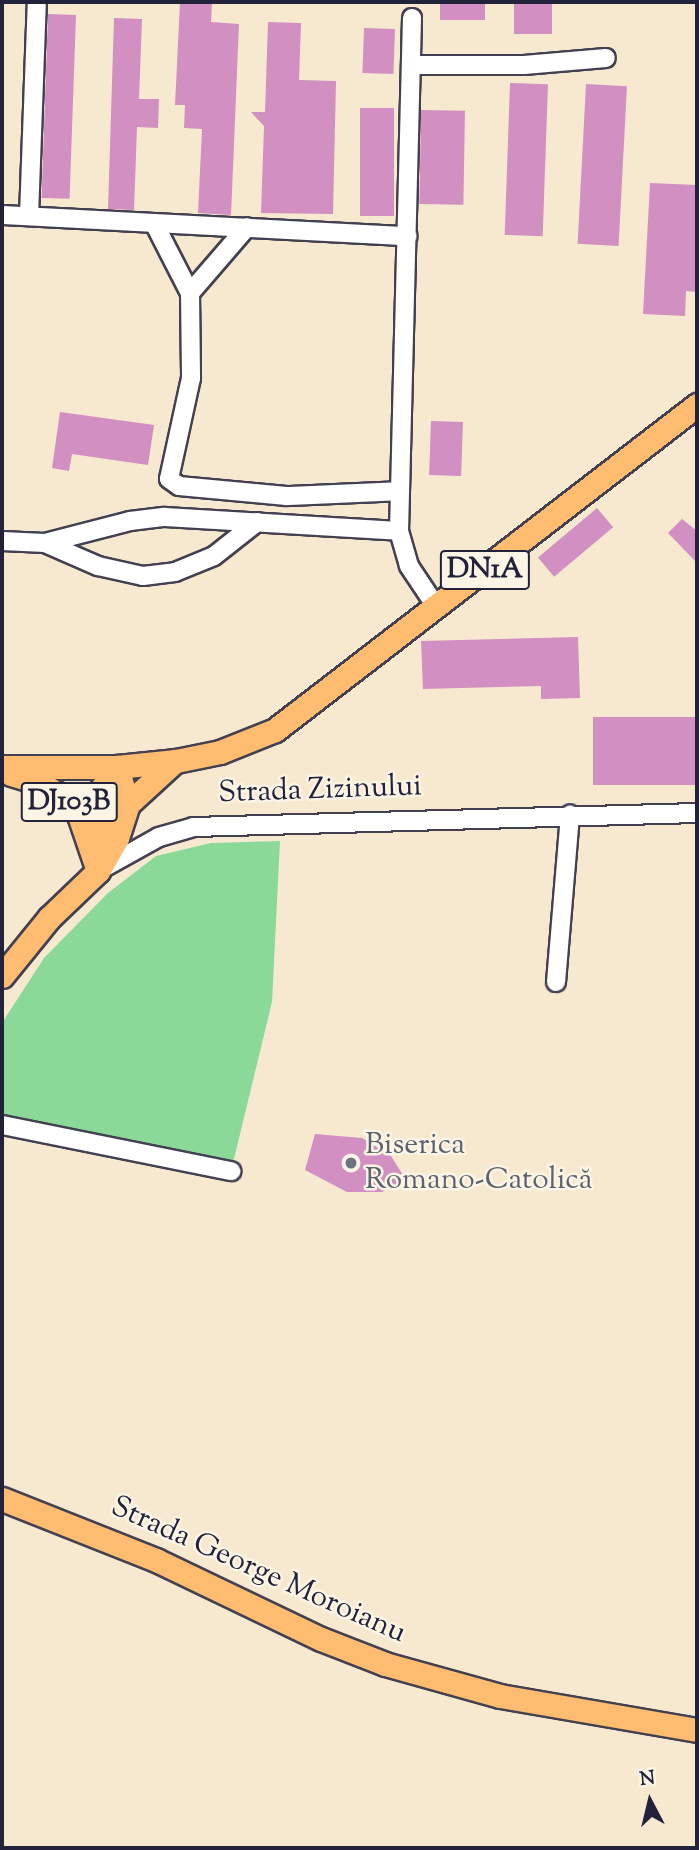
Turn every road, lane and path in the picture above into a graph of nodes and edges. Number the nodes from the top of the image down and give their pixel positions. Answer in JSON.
{"nodes":[{"id":1,"x":37,"y":2,"type":"edge"},
{"id":2,"x":412,"y":18,"type":"dead end"},
{"id":3,"x":606,"y":58,"type":"dead end"},
{"id":4,"x":411,"y":65,"type":"junction"},
{"id":5,"x":2,"y":215,"type":"edge"},
{"id":6,"x":29,"y":216,"type":"junction"},
{"id":7,"x":154,"y":223,"type":"junction"},
{"id":8,"x":247,"y":227,"type":"junction"},
{"id":9,"x":407,"y":236,"type":"junction"},
{"id":10,"x":190,"y":293,"type":"junction"},
{"id":11,"x":697,"y":405,"type":"edge"},
{"id":12,"x":400,"y":491,"type":"junction"},
{"id":13,"x":257,"y":522,"type":"junction"},
{"id":14,"x":400,"y":531,"type":"junction"},
{"id":15,"x":2,"y":541,"type":"edge"},
{"id":16,"x":45,"y":543,"type":"junction"},
{"id":17,"x":437,"y":608,"type":"junction"},
{"id":18,"x":176,"y":761,"type":"junction"},
{"id":19,"x":117,"y":767,"type":"junction"},
{"id":20,"x":2,"y":769,"type":"edge"},
{"id":21,"x":128,"y":804,"type":"junction"},
{"id":22,"x":697,"y":813,"type":"edge"},
{"id":23,"x":570,"y":816,"type":"junction"},
{"id":24,"x":98,"y":871,"type":"junction"},
{"id":25,"x":2,"y":976,"type":"edge"},
{"id":26,"x":556,"y":982,"type":"dead end"},
{"id":27,"x":2,"y":1125,"type":"edge"},
{"id":28,"x":231,"y":1171,"type":"dead end"},
{"id":29,"x":2,"y":1499,"type":"edge"},
{"id":30,"x":697,"y":1730,"type":"edge"}],
"edges":[{"from":1,"to":6,"type":"street"},
{"from":2,"to":4,"type":"street"},
{"from":3,"to":4,"type":"street"},
{"from":4,"to":9,"type":"street"},
{"from":5,"to":6,"type":"street"},
{"from":6,"to":7,"type":"street"},
{"from":7,"to":8,"type":"street"},
{"from":7,"to":10,"type":"street"},
{"from":8,"to":9,"type":"street"},
{"from":8,"to":10,"type":"street"},
{"from":9,"to":12,"type":"street"},
{"from":10,"to":12,"type":"street"},
{"from":11,"to":17,"type":"main road","number":"DN1A"},
{"from":12,"to":14,"type":"street"},
{"from":13,"to":14,"type":"street"},
{"from":13,"to":16,"type":"street"},
{"from":13,"to":16,"type":"street"},
{"from":14,"to":17,"type":"street"},
{"from":15,"to":16,"type":"street"},
{"from":17,"to":18,"type":"main road","number":"DN1A"},
{"from":18,"to":19,"type":"main road","number":"DN1A"},
{"from":18,"to":21,"type":"main road","number":"DJ103B"},
{"from":19,"to":20,"type":"main road","number":"DN1A"},
{"from":19,"to":21,"type":"main road","number":"DJ103B"},
{"from":19,"to":24,"type":"main road","number":"DJ103B"},
{"from":20,"to":24,"type":"main road","number":"DJ103B"},
{"from":21,"to":24,"type":"main road","number":"DJ103B"},
{"from":22,"to":23,"type":"street","name":"Strada Zizinului"},
{"from":23,"to":24,"type":"street","name":"Strada Zizinului"},
{"from":23,"to":26,"type":"street"},
{"from":24,"to":25,"type":"main road","name":"Strada Zizinului","number":"DJ103B"},
{"from":27,"to":28,"type":"street"},
{"from":29,"to":30,"type":"main road","name":"Strada George Moroianu"}]}
